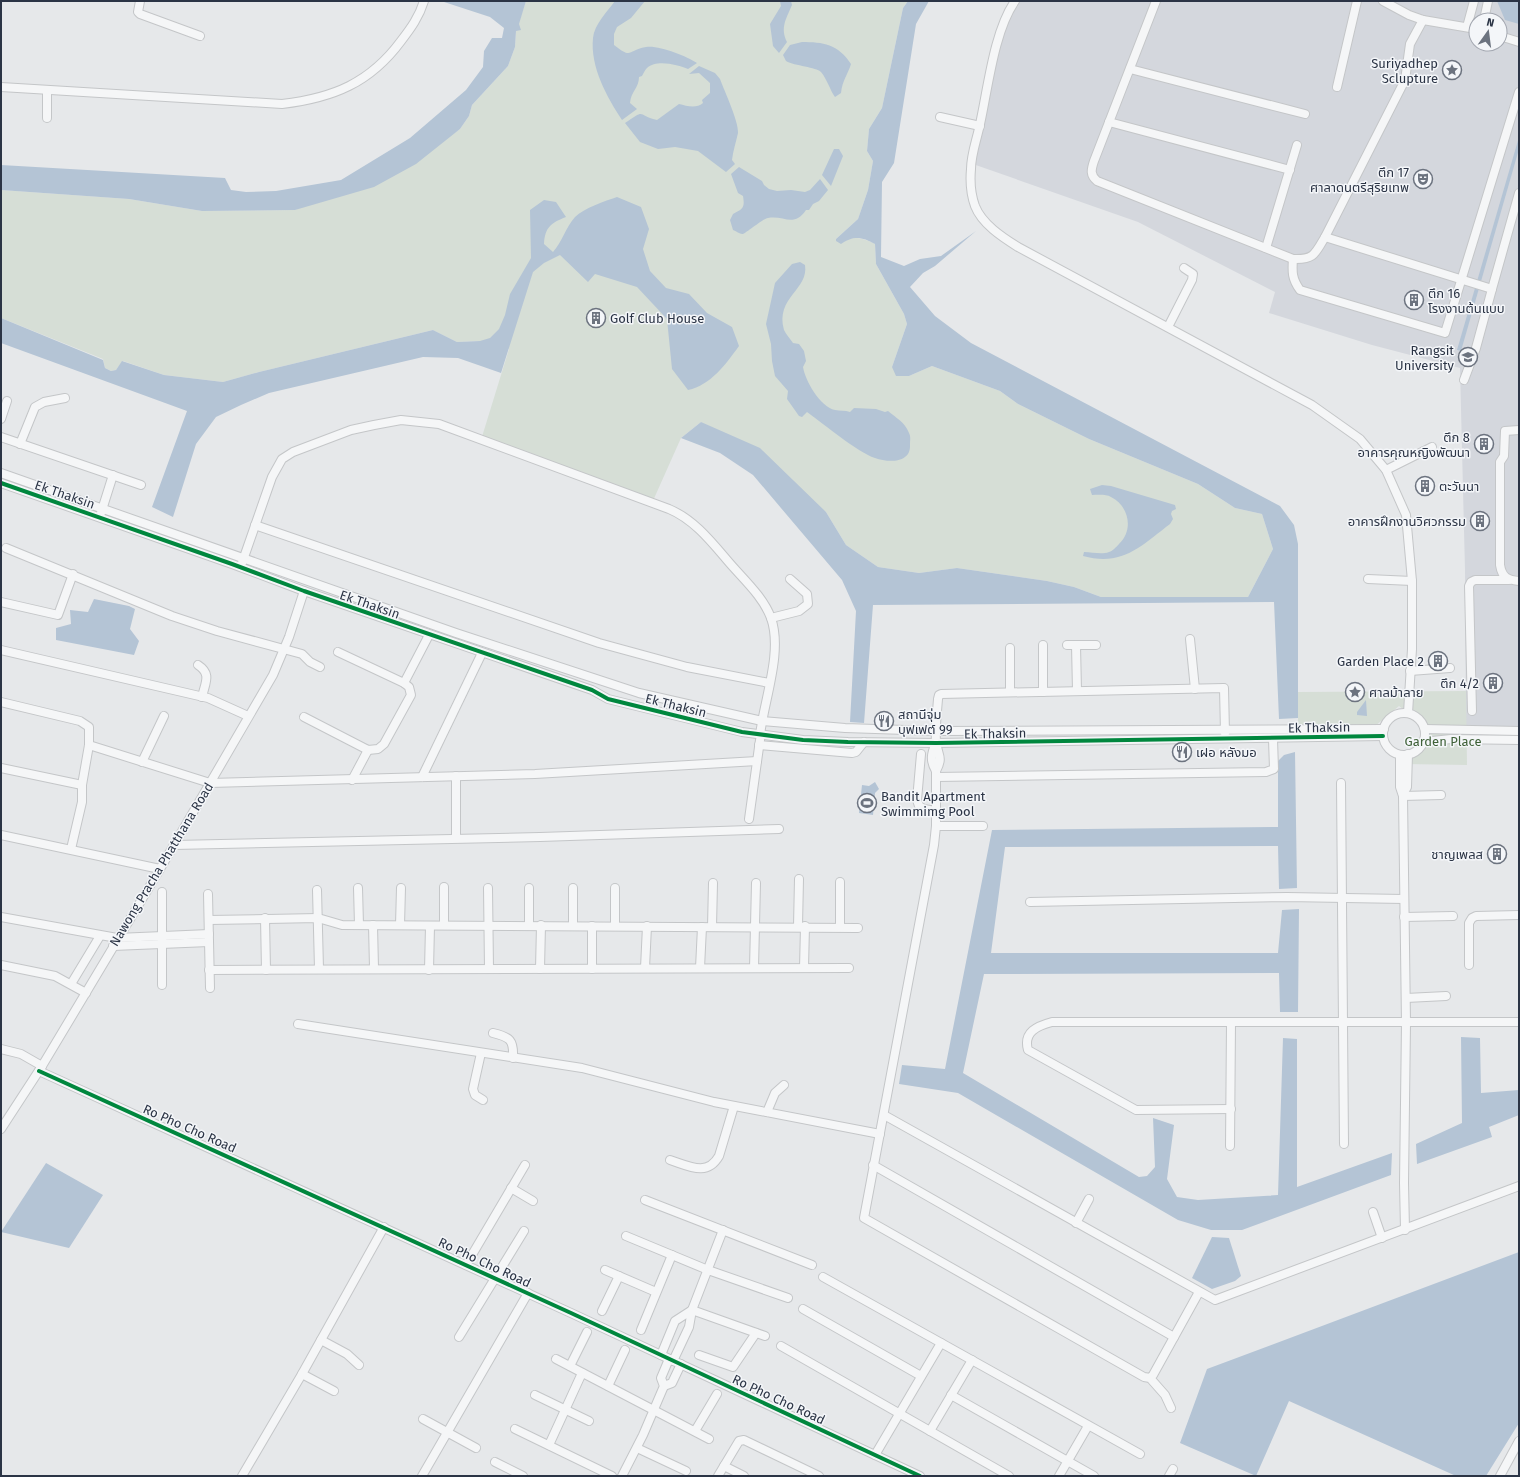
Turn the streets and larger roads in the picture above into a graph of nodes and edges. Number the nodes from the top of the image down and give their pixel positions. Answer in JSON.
{"nodes":[{"id":1,"x":140,"y":1,"type":"edge"},
{"id":2,"x":424,"y":1,"type":"edge"},
{"id":3,"x":1014,"y":1,"type":"edge"},
{"id":4,"x":1156,"y":1,"type":"edge"},
{"id":5,"x":1357,"y":1,"type":"edge"},
{"id":6,"x":1383,"y":1,"type":"edge"},
{"id":7,"x":1474,"y":1,"type":"edge"},
{"id":8,"x":1488,"y":1,"type":"edge"},
{"id":9,"x":1486,"y":12,"type":"edge"},
{"id":10,"x":1423,"y":20,"type":"junction"},
{"id":11,"x":1467,"y":28,"type":"joint"},
{"id":12,"x":200,"y":36,"type":"dead end"},
{"id":13,"x":1508,"y":39,"type":"edge"},
{"id":14,"x":1519,"y":42,"type":"edge"},
{"id":15,"x":1130,"y":69,"type":"junction"},
{"id":16,"x":1,"y":87,"type":"edge"},
{"id":17,"x":1337,"y":87,"type":"dead end"},
{"id":18,"x":46,"y":90,"type":"junction"},
{"id":19,"x":1519,"y":92,"type":"edge"},
{"id":20,"x":1305,"y":114,"type":"dead end"},
{"id":21,"x":940,"y":117,"type":"dead end"},
{"id":22,"x":47,"y":118,"type":"dead end"},
{"id":23,"x":1109,"y":122,"type":"junction"},
{"id":24,"x":980,"y":126,"type":"junction"},
{"id":25,"x":1297,"y":145,"type":"dead end"},
{"id":26,"x":1290,"y":170,"type":"junction"},
{"id":27,"x":1519,"y":193,"type":"edge"},
{"id":28,"x":1325,"y":237,"type":"junction"},
{"id":29,"x":1266,"y":248,"type":"junction"},
{"id":30,"x":1293,"y":259,"type":"junction"},
{"id":31,"x":1184,"y":268,"type":"dead end"},
{"id":32,"x":1461,"y":280,"type":"junction"},
{"id":33,"x":1489,"y":288,"type":"junction"},
{"id":34,"x":1168,"y":327,"type":"junction"},
{"id":35,"x":1464,"y":380,"type":"dead end"},
{"id":36,"x":65,"y":398,"type":"dead end"},
{"id":37,"x":7,"y":401,"type":"dead end"},
{"id":38,"x":1,"y":419,"type":"edge"},
{"id":39,"x":1519,"y":430,"type":"edge"},
{"id":40,"x":1,"y":437,"type":"edge"},
{"id":41,"x":20,"y":444,"type":"junction"},
{"id":42,"x":1432,"y":447,"type":"dead end"},
{"id":43,"x":1386,"y":470,"type":"junction"},
{"id":44,"x":1,"y":473,"type":"edge"},
{"id":45,"x":113,"y":476,"type":"junction"},
{"id":46,"x":1,"y":483,"type":"edge"},
{"id":47,"x":141,"y":485,"type":"dead end"},
{"id":48,"x":103,"y":508,"type":"junction"},
{"id":49,"x":100,"y":517,"type":"junction"},
{"id":50,"x":255,"y":525,"type":"junction"},
{"id":51,"x":6,"y":548,"type":"dead end"},
{"id":52,"x":244,"y":558,"type":"junction"},
{"id":53,"x":240,"y":567,"type":"junction"},
{"id":54,"x":73,"y":574,"type":"junction"},
{"id":55,"x":790,"y":579,"type":"dead end"},
{"id":56,"x":1368,"y":579,"type":"dead end"},
{"id":57,"x":1509,"y":580,"type":"junction"},
{"id":58,"x":1412,"y":581,"type":"junction"},
{"id":59,"x":1519,"y":581,"type":"edge"},
{"id":60,"x":304,"y":591,"type":"junction"},
{"id":61,"x":1,"y":602,"type":"edge"},
{"id":62,"x":771,"y":618,"type":"junction"},
{"id":63,"x":429,"y":635,"type":"junction"},
{"id":64,"x":1190,"y":639,"type":"dead end"},
{"id":65,"x":1067,"y":645,"type":"dead end"},
{"id":66,"x":1076,"y":645,"type":"junction"},
{"id":67,"x":1096,"y":645,"type":"dead end"},
{"id":68,"x":1043,"y":646,"type":"dead end"},
{"id":69,"x":1010,"y":648,"type":"dead end"},
{"id":70,"x":284,"y":649,"type":"junction"},
{"id":71,"x":1,"y":650,"type":"edge"},
{"id":72,"x":338,"y":652,"type":"dead end"},
{"id":73,"x":482,"y":653,"type":"junction"},
{"id":74,"x":198,"y":665,"type":"dead end"},
{"id":75,"x":320,"y":667,"type":"dead end"},
{"id":76,"x":1450,"y":668,"type":"dead end"},
{"id":77,"x":1410,"y":671,"type":"junction"},
{"id":78,"x":404,"y":683,"type":"junction"},
{"id":79,"x":769,"y":683,"type":"junction"},
{"id":80,"x":1195,"y":689,"type":"junction"},
{"id":81,"x":1076,"y":691,"type":"junction"},
{"id":82,"x":1010,"y":692,"type":"junction"},
{"id":83,"x":1043,"y":692,"type":"junction"},
{"id":84,"x":202,"y":697,"type":"junction"},
{"id":85,"x":1,"y":702,"type":"edge"},
{"id":86,"x":1472,"y":711,"type":"dead end"},
{"id":87,"x":1408,"y":713,"type":"junction"},
{"id":88,"x":164,"y":716,"type":"dead end"},
{"id":89,"x":248,"y":716,"type":"junction"},
{"id":90,"x":304,"y":716,"type":"dead end"},
{"id":91,"x":762,"y":721,"type":"junction"},
{"id":92,"x":1225,"y":728,"type":"junction"},
{"id":93,"x":1424,"y":729,"type":"junction"},
{"id":94,"x":1519,"y":731,"type":"edge"},
{"id":95,"x":936,"y":732,"type":"junction"},
{"id":96,"x":1383,"y":732,"type":"junction"},
{"id":97,"x":1306,"y":733,"type":"junction"},
{"id":98,"x":760,"y":739,"type":"junction"},
{"id":99,"x":1225,"y":739,"type":"junction"},
{"id":100,"x":1273,"y":739,"type":"junction"},
{"id":101,"x":1519,"y":740,"type":"edge"},
{"id":102,"x":1423,"y":742,"type":"junction"},
{"id":103,"x":936,"y":743,"type":"junction"},
{"id":104,"x":89,"y":745,"type":"junction"},
{"id":105,"x":368,"y":750,"type":"junction"},
{"id":106,"x":921,"y":754,"type":"dead end"},
{"id":107,"x":1404,"y":755,"type":"junction"},
{"id":108,"x":757,"y":761,"type":"junction"},
{"id":109,"x":142,"y":762,"type":"junction"},
{"id":110,"x":1,"y":768,"type":"edge"},
{"id":111,"x":936,"y":774,"type":"junction"},
{"id":112,"x":456,"y":776,"type":"junction"},
{"id":113,"x":422,"y":778,"type":"junction"},
{"id":114,"x":352,"y":780,"type":"junction"},
{"id":115,"x":1341,"y":782,"type":"dead end"},
{"id":116,"x":210,"y":783,"type":"junction"},
{"id":117,"x":82,"y":785,"type":"junction"},
{"id":118,"x":1403,"y":795,"type":"junction"},
{"id":119,"x":1441,"y":795,"type":"dead end"},
{"id":120,"x":935,"y":811,"type":"junction"},
{"id":121,"x":749,"y":819,"type":"dead end"},
{"id":122,"x":936,"y":826,"type":"junction"},
{"id":123,"x":983,"y":826,"type":"dead end"},
{"id":124,"x":779,"y":828,"type":"dead end"},
{"id":125,"x":1,"y":835,"type":"edge"},
{"id":126,"x":456,"y":838,"type":"junction"},
{"id":127,"x":174,"y":845,"type":"junction"},
{"id":128,"x":71,"y":849,"type":"junction"},
{"id":129,"x":160,"y":869,"type":"junction"},
{"id":130,"x":799,"y":879,"type":"dead end"},
{"id":131,"x":840,"y":882,"type":"dead end"},
{"id":132,"x":713,"y":883,"type":"dead end"},
{"id":133,"x":756,"y":883,"type":"dead end"},
{"id":134,"x":444,"y":887,"type":"dead end"},
{"id":135,"x":358,"y":888,"type":"dead end"},
{"id":136,"x":401,"y":888,"type":"dead end"},
{"id":137,"x":488,"y":888,"type":"dead end"},
{"id":138,"x":529,"y":888,"type":"dead end"},
{"id":139,"x":573,"y":888,"type":"dead end"},
{"id":140,"x":615,"y":888,"type":"dead end"},
{"id":141,"x":317,"y":890,"type":"dead end"},
{"id":142,"x":162,"y":892,"type":"dead end"},
{"id":143,"x":208,"y":894,"type":"dead end"},
{"id":144,"x":1343,"y":898,"type":"junction"},
{"id":145,"x":1404,"y":899,"type":"junction"},
{"id":146,"x":1030,"y":902,"type":"dead end"},
{"id":147,"x":1453,"y":916,"type":"dead end"},
{"id":148,"x":1519,"y":916,"type":"edge"},
{"id":149,"x":1404,"y":917,"type":"junction"},
{"id":150,"x":1,"y":918,"type":"edge"},
{"id":151,"x":265,"y":918,"type":"junction"},
{"id":152,"x":318,"y":918,"type":"junction"},
{"id":153,"x":209,"y":920,"type":"junction"},
{"id":154,"x":359,"y":925,"type":"junction"},
{"id":155,"x":373,"y":925,"type":"junction"},
{"id":156,"x":400,"y":925,"type":"junction"},
{"id":157,"x":444,"y":925,"type":"junction"},
{"id":158,"x":541,"y":925,"type":"junction"},
{"id":159,"x":430,"y":926,"type":"junction"},
{"id":160,"x":488,"y":926,"type":"junction"},
{"id":161,"x":529,"y":926,"type":"junction"},
{"id":162,"x":573,"y":926,"type":"junction"},
{"id":163,"x":592,"y":926,"type":"junction"},
{"id":164,"x":615,"y":926,"type":"junction"},
{"id":165,"x":647,"y":926,"type":"junction"},
{"id":166,"x":802,"y":926,"type":"junction"},
{"id":167,"x":702,"y":927,"type":"junction"},
{"id":168,"x":712,"y":927,"type":"junction"},
{"id":169,"x":756,"y":927,"type":"junction"},
{"id":170,"x":840,"y":927,"type":"junction"},
{"id":171,"x":858,"y":928,"type":"dead end"},
{"id":172,"x":100,"y":936,"type":"junction"},
{"id":173,"x":117,"y":938,"type":"junction"},
{"id":174,"x":209,"y":938,"type":"junction"},
{"id":175,"x":162,"y":941,"type":"junction"},
{"id":176,"x":113,"y":946,"type":"junction"},
{"id":177,"x":1,"y":965,"type":"edge"},
{"id":178,"x":1469,"y":965,"type":"dead end"},
{"id":179,"x":374,"y":968,"type":"junction"},
{"id":180,"x":645,"y":968,"type":"junction"},
{"id":181,"x":700,"y":968,"type":"junction"},
{"id":182,"x":754,"y":968,"type":"junction"},
{"id":183,"x":804,"y":968,"type":"junction"},
{"id":184,"x":849,"y":968,"type":"dead end"},
{"id":185,"x":320,"y":969,"type":"junction"},
{"id":186,"x":488,"y":969,"type":"junction"},
{"id":187,"x":540,"y":969,"type":"junction"},
{"id":188,"x":592,"y":969,"type":"junction"},
{"id":189,"x":209,"y":970,"type":"junction"},
{"id":190,"x":266,"y":970,"type":"junction"},
{"id":191,"x":429,"y":970,"type":"junction"},
{"id":192,"x":71,"y":984,"type":"junction"},
{"id":193,"x":162,"y":984,"type":"dead end"},
{"id":194,"x":210,"y":988,"type":"dead end"},
{"id":195,"x":86,"y":993,"type":"junction"},
{"id":196,"x":1446,"y":996,"type":"dead end"},
{"id":197,"x":1406,"y":998,"type":"junction"},
{"id":198,"x":1519,"y":1022,"type":"edge"},
{"id":199,"x":1231,"y":1023,"type":"junction"},
{"id":200,"x":1344,"y":1023,"type":"junction"},
{"id":201,"x":1406,"y":1023,"type":"junction"},
{"id":202,"x":298,"y":1024,"type":"dead end"},
{"id":203,"x":493,"y":1033,"type":"dead end"},
{"id":204,"x":1,"y":1049,"type":"edge"},
{"id":205,"x":481,"y":1053,"type":"junction"},
{"id":206,"x":513,"y":1058,"type":"junction"},
{"id":207,"x":40,"y":1068,"type":"junction"},
{"id":208,"x":784,"y":1085,"type":"dead end"},
{"id":209,"x":483,"y":1100,"type":"dead end"},
{"id":210,"x":734,"y":1106,"type":"junction"},
{"id":211,"x":1231,"y":1109,"type":"junction"},
{"id":212,"x":767,"y":1112,"type":"junction"},
{"id":213,"x":884,"y":1115,"type":"junction"},
{"id":214,"x":1,"y":1129,"type":"edge"},
{"id":215,"x":880,"y":1134,"type":"junction"},
{"id":216,"x":1344,"y":1144,"type":"dead end"},
{"id":217,"x":1230,"y":1146,"type":"dead end"},
{"id":218,"x":670,"y":1160,"type":"dead end"},
{"id":219,"x":524,"y":1165,"type":"dead end"},
{"id":220,"x":873,"y":1165,"type":"junction"},
{"id":221,"x":1519,"y":1186,"type":"edge"},
{"id":222,"x":511,"y":1188,"type":"junction"},
{"id":223,"x":1089,"y":1199,"type":"dead end"},
{"id":224,"x":645,"y":1200,"type":"dead end"},
{"id":225,"x":533,"y":1201,"type":"dead end"},
{"id":226,"x":1373,"y":1212,"type":"dead end"},
{"id":227,"x":1076,"y":1223,"type":"junction"},
{"id":228,"x":384,"y":1227,"type":"junction"},
{"id":229,"x":724,"y":1230,"type":"junction"},
{"id":230,"x":1405,"y":1230,"type":"junction"},
{"id":231,"x":524,"y":1231,"type":"dead end"},
{"id":232,"x":626,"y":1236,"type":"dead end"},
{"id":233,"x":1382,"y":1238,"type":"junction"},
{"id":234,"x":672,"y":1255,"type":"junction"},
{"id":235,"x":466,"y":1265,"type":"junction"},
{"id":236,"x":812,"y":1265,"type":"dead end"},
{"id":237,"x":605,"y":1270,"type":"dead end"},
{"id":238,"x":708,"y":1270,"type":"junction"},
{"id":239,"x":619,"y":1276,"type":"junction"},
{"id":240,"x":824,"y":1277,"type":"dead end"},
{"id":241,"x":495,"y":1278,"type":"junction"},
{"id":242,"x":656,"y":1292,"type":"junction"},
{"id":243,"x":1199,"y":1292,"type":"junction"},
{"id":244,"x":528,"y":1293,"type":"junction"},
{"id":245,"x":788,"y":1298,"type":"dead end"},
{"id":246,"x":803,"y":1309,"type":"dead end"},
{"id":247,"x":692,"y":1310,"type":"junction"},
{"id":248,"x":602,"y":1311,"type":"dead end"},
{"id":249,"x":641,"y":1330,"type":"dead end"},
{"id":250,"x":587,"y":1332,"type":"dead end"},
{"id":251,"x":756,"y":1333,"type":"junction"},
{"id":252,"x":765,"y":1336,"type":"dead end"},
{"id":253,"x":459,"y":1337,"type":"dead end"},
{"id":254,"x":1174,"y":1337,"type":"junction"},
{"id":255,"x":321,"y":1340,"type":"junction"},
{"id":256,"x":940,"y":1343,"type":"junction"},
{"id":257,"x":781,"y":1346,"type":"dead end"},
{"id":258,"x":624,"y":1350,"type":"dead end"},
{"id":259,"x":661,"y":1355,"type":"junction"},
{"id":260,"x":699,"y":1355,"type":"dead end"},
{"id":261,"x":556,"y":1359,"type":"dead end"},
{"id":262,"x":972,"y":1360,"type":"junction"},
{"id":263,"x":674,"y":1361,"type":"junction"},
{"id":264,"x":359,"y":1365,"type":"dead end"},
{"id":265,"x":570,"y":1366,"type":"junction"},
{"id":266,"x":582,"y":1373,"type":"junction"},
{"id":267,"x":302,"y":1374,"type":"junction"},
{"id":268,"x":921,"y":1376,"type":"junction"},
{"id":269,"x":1150,"y":1378,"type":"junction"},
{"id":270,"x":608,"y":1386,"type":"junction"},
{"id":271,"x":664,"y":1386,"type":"junction"},
{"id":272,"x":334,"y":1391,"type":"dead end"},
{"id":273,"x":717,"y":1394,"type":"dead end"},
{"id":274,"x":535,"y":1395,"type":"dead end"},
{"id":275,"x":951,"y":1395,"type":"junction"},
{"id":276,"x":566,"y":1408,"type":"junction"},
{"id":277,"x":1171,"y":1408,"type":"dead end"},
{"id":278,"x":654,"y":1409,"type":"junction"},
{"id":279,"x":899,"y":1413,"type":"junction"},
{"id":280,"x":423,"y":1419,"type":"dead end"},
{"id":281,"x":589,"y":1421,"type":"dead end"},
{"id":282,"x":1088,"y":1426,"type":"junction"},
{"id":283,"x":515,"y":1429,"type":"dead end"},
{"id":284,"x":695,"y":1431,"type":"junction"},
{"id":285,"x":930,"y":1431,"type":"junction"},
{"id":286,"x":447,"y":1432,"type":"junction"},
{"id":287,"x":709,"y":1439,"type":"dead end"},
{"id":288,"x":1519,"y":1441,"type":"edge"},
{"id":289,"x":549,"y":1445,"type":"junction"},
{"id":290,"x":476,"y":1448,"type":"dead end"},
{"id":291,"x":637,"y":1448,"type":"junction"},
{"id":292,"x":1140,"y":1454,"type":"dead end"},
{"id":293,"x":875,"y":1455,"type":"junction"},
{"id":294,"x":1068,"y":1461,"type":"junction"},
{"id":295,"x":495,"y":1462,"type":"dead end"},
{"id":296,"x":724,"y":1466,"type":"junction"},
{"id":297,"x":686,"y":1471,"type":"dead end"},
{"id":298,"x":242,"y":1476,"type":"edge"},
{"id":299,"x":422,"y":1476,"type":"edge"},
{"id":300,"x":523,"y":1476,"type":"edge"},
{"id":301,"x":612,"y":1476,"type":"edge"},
{"id":302,"x":622,"y":1476,"type":"edge"},
{"id":303,"x":718,"y":1476,"type":"edge"},
{"id":304,"x":744,"y":1476,"type":"edge"},
{"id":305,"x":819,"y":1476,"type":"edge"},
{"id":306,"x":920,"y":1476,"type":"edge"},
{"id":307,"x":1009,"y":1476,"type":"edge"},
{"id":308,"x":1059,"y":1476,"type":"edge"},
{"id":309,"x":1094,"y":1476,"type":"edge"},
{"id":310,"x":1500,"y":1476,"type":"edge"}],
"edges":[{"from":1,"to":12,"type":"street"},
{"from":2,"to":18,"type":"street"},
{"from":3,"to":24,"type":"street"},
{"from":4,"to":15,"type":"street"},
{"from":5,"to":17,"type":"street"},
{"from":6,"to":10,"type":"street"},
{"from":7,"to":11,"type":"street"},
{"from":8,"to":9,"type":"street"},
{"from":10,"to":11,"type":"street"},
{"from":10,"to":28,"type":"street"},
{"from":13,"to":14,"type":"street"},
{"from":15,"to":20,"type":"street"},
{"from":15,"to":23,"type":"street"},
{"from":16,"to":18,"type":"street"},
{"from":18,"to":22,"type":"street"},
{"from":19,"to":32,"type":"street"},
{"from":21,"to":24,"type":"street"},
{"from":23,"to":26,"type":"street"},
{"from":23,"to":29,"type":"street"},
{"from":24,"to":34,"type":"street"},
{"from":25,"to":26,"type":"street"},
{"from":26,"to":29,"type":"street"},
{"from":27,"to":33,"type":"street"},
{"from":28,"to":30,"type":"street"},
{"from":28,"to":32,"type":"street"},
{"from":29,"to":30,"type":"street"},
{"from":30,"to":32,"type":"street"},
{"from":31,"to":34,"type":"street"},
{"from":32,"to":33,"type":"street"},
{"from":33,"to":35,"type":"street"},
{"from":34,"to":43,"type":"street"},
{"from":36,"to":41,"type":"street"},
{"from":37,"to":38,"type":"street"},
{"from":39,"to":57,"type":"street"},
{"from":40,"to":41,"type":"street"},
{"from":41,"to":45,"type":"street"},
{"from":42,"to":43,"type":"street"},
{"from":43,"to":58,"type":"street"},
{"from":44,"to":48,"type":"street"},
{"from":45,"to":47,"type":"street"},
{"from":45,"to":48,"type":"street"},
{"from":46,"to":49,"type":"street","name":"Ek Thaksin"},
{"from":48,"to":49,"type":"street"},
{"from":48,"to":52,"type":"street"},
{"from":49,"to":53,"type":"street","name":"Ek Thaksin"},
{"from":50,"to":52,"type":"street"},
{"from":50,"to":62,"type":"street"},
{"from":50,"to":79,"type":"street"},
{"from":51,"to":54,"type":"street"},
{"from":52,"to":53,"type":"street"},
{"from":52,"to":91,"type":"street"},
{"from":53,"to":60,"type":"street","name":"Ek Thaksin"},
{"from":54,"to":61,"type":"street"},
{"from":54,"to":70,"type":"street"},
{"from":55,"to":62,"type":"street"},
{"from":56,"to":58,"type":"street"},
{"from":57,"to":59,"type":"street"},
{"from":57,"to":86,"type":"street"},
{"from":58,"to":77,"type":"street"},
{"from":60,"to":63,"type":"street","name":"Ek Thaksin"},
{"from":60,"to":70,"type":"street","name":"Nawong Pracha Phatthana Road"},
{"from":62,"to":79,"type":"street"},
{"from":63,"to":73,"type":"street","name":"Ek Thaksin"},
{"from":63,"to":78,"type":"street"},
{"from":64,"to":80,"type":"street"},
{"from":65,"to":66,"type":"street"},
{"from":66,"to":67,"type":"street"},
{"from":66,"to":81,"type":"street"},
{"from":68,"to":83,"type":"street"},
{"from":69,"to":82,"type":"street"},
{"from":70,"to":75,"type":"street"},
{"from":70,"to":89,"type":"street","name":"Nawong Pracha Phatthana Road"},
{"from":71,"to":84,"type":"street"},
{"from":72,"to":78,"type":"street"},
{"from":73,"to":98,"type":"street","name":"Ek Thaksin"},
{"from":73,"to":113,"type":"street"},
{"from":74,"to":84,"type":"street"},
{"from":76,"to":77,"type":"street"},
{"from":77,"to":87,"type":"street"},
{"from":78,"to":105,"type":"street"},
{"from":79,"to":91,"type":"street"},
{"from":80,"to":81,"type":"street"},
{"from":80,"to":92,"type":"street"},
{"from":81,"to":83,"type":"street"},
{"from":82,"to":83,"type":"street"},
{"from":82,"to":95,"type":"street"},
{"from":84,"to":89,"type":"street"},
{"from":85,"to":104,"type":"street"},
{"from":87,"to":93,"type":"street"},
{"from":87,"to":96,"type":"street"},
{"from":88,"to":109,"type":"street"},
{"from":89,"to":116,"type":"street","name":"Nawong Pracha Phatthana Road"},
{"from":90,"to":105,"type":"street"},
{"from":91,"to":95,"type":"street"},
{"from":91,"to":98,"type":"street"},
{"from":92,"to":95,"type":"street"},
{"from":92,"to":97,"type":"street"},
{"from":92,"to":99,"type":"street"},
{"from":93,"to":94,"type":"street"},
{"from":93,"to":102,"type":"street"},
{"from":95,"to":103,"type":"street"},
{"from":96,"to":97,"type":"street","name":"Ek Thaksin"},
{"from":96,"to":107,"type":"street"},
{"from":97,"to":100,"type":"street","name":"Ek Thaksin"},
{"from":98,"to":103,"type":"street","name":"Ek Thaksin"},
{"from":98,"to":108,"type":"street"},
{"from":99,"to":100,"type":"street","name":"Ek Thaksin"},
{"from":99,"to":103,"type":"street","name":"Ek Thaksin"},
{"from":100,"to":111,"type":"street"},
{"from":101,"to":102,"type":"street"},
{"from":102,"to":107,"type":"street"},
{"from":103,"to":111,"type":"street"},
{"from":104,"to":109,"type":"street"},
{"from":104,"to":117,"type":"street"},
{"from":105,"to":114,"type":"street"},
{"from":106,"to":120,"type":"street"},
{"from":107,"to":118,"type":"street"},
{"from":108,"to":112,"type":"street"},
{"from":108,"to":121,"type":"street"},
{"from":109,"to":116,"type":"street"},
{"from":110,"to":117,"type":"street"},
{"from":111,"to":120,"type":"street"},
{"from":112,"to":113,"type":"street"},
{"from":112,"to":126,"type":"street"},
{"from":113,"to":114,"type":"street"},
{"from":114,"to":116,"type":"street"},
{"from":115,"to":144,"type":"street"},
{"from":116,"to":127,"type":"street","name":"Nawong Pracha Phatthana Road"},
{"from":117,"to":128,"type":"street"},
{"from":118,"to":119,"type":"street"},
{"from":118,"to":145,"type":"street"},
{"from":120,"to":122,"type":"street"},
{"from":122,"to":123,"type":"street"},
{"from":122,"to":213,"type":"street"},
{"from":124,"to":126,"type":"street"},
{"from":125,"to":128,"type":"street"},
{"from":126,"to":127,"type":"street"},
{"from":127,"to":129,"type":"street","name":"Nawong Pracha Phatthana Road"},
{"from":128,"to":129,"type":"street"},
{"from":129,"to":173,"type":"street","name":"Nawong Pracha Phatthana Road"},
{"from":130,"to":166,"type":"street"},
{"from":131,"to":170,"type":"street"},
{"from":132,"to":168,"type":"street"},
{"from":133,"to":169,"type":"street"},
{"from":134,"to":157,"type":"street"},
{"from":135,"to":154,"type":"street"},
{"from":136,"to":156,"type":"street"},
{"from":137,"to":160,"type":"street"},
{"from":138,"to":161,"type":"street"},
{"from":139,"to":162,"type":"street"},
{"from":140,"to":164,"type":"street"},
{"from":141,"to":152,"type":"street"},
{"from":142,"to":175,"type":"street"},
{"from":143,"to":153,"type":"street"},
{"from":144,"to":145,"type":"street"},
{"from":144,"to":146,"type":"street"},
{"from":144,"to":200,"type":"street"},
{"from":145,"to":149,"type":"street"},
{"from":147,"to":149,"type":"street"},
{"from":148,"to":178,"type":"street"},
{"from":149,"to":197,"type":"street"},
{"from":150,"to":172,"type":"street"},
{"from":151,"to":152,"type":"street"},
{"from":151,"to":153,"type":"street"},
{"from":151,"to":190,"type":"street"},
{"from":152,"to":154,"type":"street"},
{"from":152,"to":185,"type":"street"},
{"from":153,"to":174,"type":"street"},
{"from":154,"to":155,"type":"street"},
{"from":155,"to":156,"type":"street"},
{"from":155,"to":179,"type":"street"},
{"from":156,"to":159,"type":"street"},
{"from":157,"to":159,"type":"street"},
{"from":157,"to":160,"type":"street"},
{"from":158,"to":161,"type":"street"},
{"from":158,"to":162,"type":"street"},
{"from":158,"to":187,"type":"street"},
{"from":159,"to":191,"type":"street"},
{"from":160,"to":161,"type":"street"},
{"from":160,"to":186,"type":"street"},
{"from":162,"to":163,"type":"street"},
{"from":163,"to":164,"type":"street"},
{"from":163,"to":188,"type":"street"},
{"from":164,"to":165,"type":"street"},
{"from":165,"to":167,"type":"street"},
{"from":165,"to":180,"type":"street"},
{"from":166,"to":169,"type":"street"},
{"from":166,"to":170,"type":"street"},
{"from":166,"to":183,"type":"street"},
{"from":167,"to":168,"type":"street"},
{"from":167,"to":181,"type":"street"},
{"from":168,"to":169,"type":"street"},
{"from":169,"to":182,"type":"street"},
{"from":170,"to":171,"type":"street"},
{"from":172,"to":173,"type":"street"},
{"from":172,"to":192,"type":"street"},
{"from":173,"to":175,"type":"street"},
{"from":173,"to":176,"type":"street","name":"Nawong Pracha Phatthana Road"},
{"from":174,"to":175,"type":"street"},
{"from":174,"to":189,"type":"street"},
{"from":175,"to":176,"type":"street"},
{"from":175,"to":193,"type":"street"},
{"from":176,"to":195,"type":"street","name":"Nawong Pracha Phatthana Road"},
{"from":177,"to":192,"type":"street"},
{"from":179,"to":185,"type":"street"},
{"from":179,"to":191,"type":"street"},
{"from":180,"to":181,"type":"street"},
{"from":180,"to":188,"type":"street"},
{"from":181,"to":182,"type":"street"},
{"from":182,"to":183,"type":"street"},
{"from":183,"to":184,"type":"street"},
{"from":185,"to":190,"type":"street"},
{"from":186,"to":187,"type":"street"},
{"from":186,"to":191,"type":"street"},
{"from":187,"to":188,"type":"street"},
{"from":189,"to":190,"type":"street"},
{"from":189,"to":194,"type":"street"},
{"from":192,"to":195,"type":"street"},
{"from":195,"to":207,"type":"street","name":"Nawong Pracha Phatthana Road"},
{"from":196,"to":197,"type":"street"},
{"from":197,"to":201,"type":"street"},
{"from":198,"to":201,"type":"street"},
{"from":199,"to":200,"type":"street"},
{"from":199,"to":211,"type":"street"},
{"from":199,"to":211,"type":"street"},
{"from":200,"to":201,"type":"street"},
{"from":200,"to":216,"type":"street"},
{"from":201,"to":230,"type":"street"},
{"from":202,"to":205,"type":"street"},
{"from":203,"to":206,"type":"street"},
{"from":204,"to":207,"type":"street","name":"Ro Pho Cho Road"},
{"from":205,"to":206,"type":"street"},
{"from":205,"to":209,"type":"street"},
{"from":206,"to":210,"type":"street"},
{"from":207,"to":214,"type":"street","name":"Nawong Pracha Phatthana Road"},
{"from":207,"to":228,"type":"street","name":"Ro Pho Cho Road"},
{"from":208,"to":212,"type":"street"},
{"from":210,"to":212,"type":"street"},
{"from":210,"to":218,"type":"street"},
{"from":211,"to":217,"type":"street"},
{"from":212,"to":215,"type":"street"},
{"from":213,"to":215,"type":"street"},
{"from":213,"to":227,"type":"street"},
{"from":215,"to":220,"type":"street"},
{"from":219,"to":222,"type":"street"},
{"from":220,"to":254,"type":"street"},
{"from":220,"to":269,"type":"street"},
{"from":221,"to":230,"type":"street"},
{"from":222,"to":225,"type":"street"},
{"from":222,"to":235,"type":"street"},
{"from":223,"to":227,"type":"street"},
{"from":224,"to":229,"type":"street"},
{"from":226,"to":233,"type":"street"},
{"from":227,"to":243,"type":"street"},
{"from":228,"to":235,"type":"street","name":"Ro Pho Cho Road"},
{"from":228,"to":255,"type":"street"},
{"from":229,"to":236,"type":"street"},
{"from":229,"to":238,"type":"street"},
{"from":230,"to":233,"type":"street"},
{"from":231,"to":241,"type":"street"},
{"from":232,"to":234,"type":"street"},
{"from":233,"to":243,"type":"street"},
{"from":234,"to":238,"type":"street"},
{"from":234,"to":242,"type":"street"},
{"from":235,"to":241,"type":"street","name":"Ro Pho Cho Road"},
{"from":237,"to":239,"type":"street"},
{"from":238,"to":245,"type":"street"},
{"from":238,"to":247,"type":"street"},
{"from":239,"to":242,"type":"street"},
{"from":239,"to":248,"type":"street"},
{"from":240,"to":256,"type":"street"},
{"from":241,"to":244,"type":"street","name":"Ro Pho Cho Road"},
{"from":241,"to":253,"type":"street"},
{"from":242,"to":249,"type":"street"},
{"from":243,"to":254,"type":"street"},
{"from":244,"to":259,"type":"street","name":"Ro Pho Cho Road"},
{"from":244,"to":286,"type":"street"},
{"from":246,"to":268,"type":"street"},
{"from":247,"to":251,"type":"street"},
{"from":247,"to":259,"type":"street"},
{"from":247,"to":263,"type":"street"},
{"from":250,"to":265,"type":"street"},
{"from":251,"to":252,"type":"street"},
{"from":251,"to":260,"type":"street"},
{"from":254,"to":269,"type":"street"},
{"from":255,"to":264,"type":"street"},
{"from":255,"to":267,"type":"street"},
{"from":256,"to":262,"type":"street"},
{"from":256,"to":268,"type":"street"},
{"from":257,"to":279,"type":"street"},
{"from":258,"to":270,"type":"street"},
{"from":259,"to":263,"type":"street","name":"Ro Pho Cho Road"},
{"from":261,"to":265,"type":"street"},
{"from":262,"to":275,"type":"street"},
{"from":262,"to":282,"type":"street"},
{"from":263,"to":271,"type":"street"},
{"from":263,"to":271,"type":"street"},
{"from":263,"to":293,"type":"street","name":"Ro Pho Cho Road"},
{"from":265,"to":266,"type":"street"},
{"from":266,"to":270,"type":"street"},
{"from":266,"to":276,"type":"street"},
{"from":267,"to":272,"type":"street"},
{"from":267,"to":298,"type":"street"},
{"from":268,"to":279,"type":"street"},
{"from":269,"to":277,"type":"street"},
{"from":270,"to":278,"type":"street"},
{"from":271,"to":278,"type":"street"},
{"from":273,"to":284,"type":"street"},
{"from":274,"to":276,"type":"street"},
{"from":275,"to":285,"type":"street"},
{"from":275,"to":294,"type":"street"},
{"from":276,"to":281,"type":"street"},
{"from":276,"to":289,"type":"street"},
{"from":278,"to":284,"type":"street"},
{"from":278,"to":291,"type":"street"},
{"from":279,"to":285,"type":"street"},
{"from":279,"to":293,"type":"street"},
{"from":280,"to":286,"type":"street"},
{"from":282,"to":292,"type":"street"},
{"from":282,"to":294,"type":"street"},
{"from":283,"to":289,"type":"street"},
{"from":284,"to":287,"type":"street"},
{"from":285,"to":307,"type":"street"},
{"from":286,"to":290,"type":"street"},
{"from":286,"to":299,"type":"street"},
{"from":288,"to":310,"type":"street"},
{"from":289,"to":301,"type":"street"},
{"from":291,"to":297,"type":"street"},
{"from":291,"to":302,"type":"street"},
{"from":293,"to":306,"type":"street","name":"Ro Pho Cho Road"},
{"from":294,"to":308,"type":"street"},
{"from":294,"to":309,"type":"street"},
{"from":295,"to":300,"type":"street"},
{"from":296,"to":303,"type":"street"},
{"from":296,"to":304,"type":"street"},
{"from":296,"to":305,"type":"street"}]}
